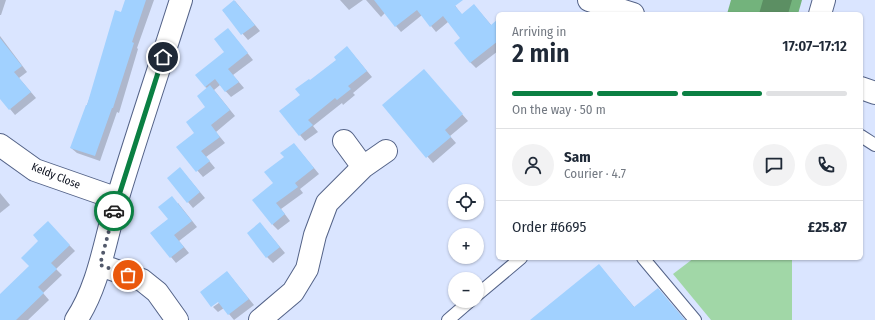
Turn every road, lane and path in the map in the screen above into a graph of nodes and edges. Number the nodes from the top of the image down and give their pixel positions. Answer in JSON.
{"nodes":[{"id":1,"x":181,"y":0,"type":"edge"},
{"id":2,"x":589,"y":0,"type":"edge"},
{"id":3,"x":824,"y":0,"type":"edge"},
{"id":4,"x":627,"y":12,"type":"edge"},
{"id":5,"x":821,"y":12,"type":"edge"},
{"id":6,"x":863,"y":89,"type":"edge"},
{"id":7,"x":875,"y":93,"type":"edge"},
{"id":8,"x":863,"y":137,"type":"edge"},
{"id":9,"x":344,"y":141,"type":"dead end"},
{"id":10,"x":0,"y":145,"type":"edge"},
{"id":11,"x":875,"y":145,"type":"edge"},
{"id":12,"x":386,"y":151,"type":"dead end"},
{"id":13,"x":363,"y":167,"type":"junction"},
{"id":14,"x":118,"y":199,"type":"junction"},
{"id":15,"x":520,"y":260,"type":"edge"},
{"id":16,"x":645,"y":260,"type":"edge"},
{"id":17,"x":100,"y":265,"type":"junction"},
{"id":18,"x":484,"y":289,"type":"edge"},
{"id":19,"x":462,"y":308,"type":"edge"},
{"id":20,"x":76,"y":320,"type":"edge"},
{"id":21,"x":177,"y":320,"type":"edge"},
{"id":22,"x":260,"y":320,"type":"edge"},
{"id":23,"x":448,"y":320,"type":"edge"},
{"id":24,"x":695,"y":320,"type":"edge"}],
"edges":[{"from":1,"to":14,"type":"street"},
{"from":2,"to":4,"type":"street"},
{"from":3,"to":5,"type":"street"},
{"from":6,"to":7,"type":"street"},
{"from":8,"to":11,"type":"lane"},
{"from":9,"to":13,"type":"street"},
{"from":10,"to":14,"type":"street","name":"Keldy Close"},
{"from":12,"to":13,"type":"street"},
{"from":13,"to":22,"type":"street"},
{"from":14,"to":17,"type":"street"},
{"from":15,"to":18,"type":"lane"},
{"from":16,"to":24,"type":"lane"},
{"from":17,"to":20,"type":"street"},
{"from":17,"to":21,"type":"street"},
{"from":19,"to":23,"type":"lane"}]}
